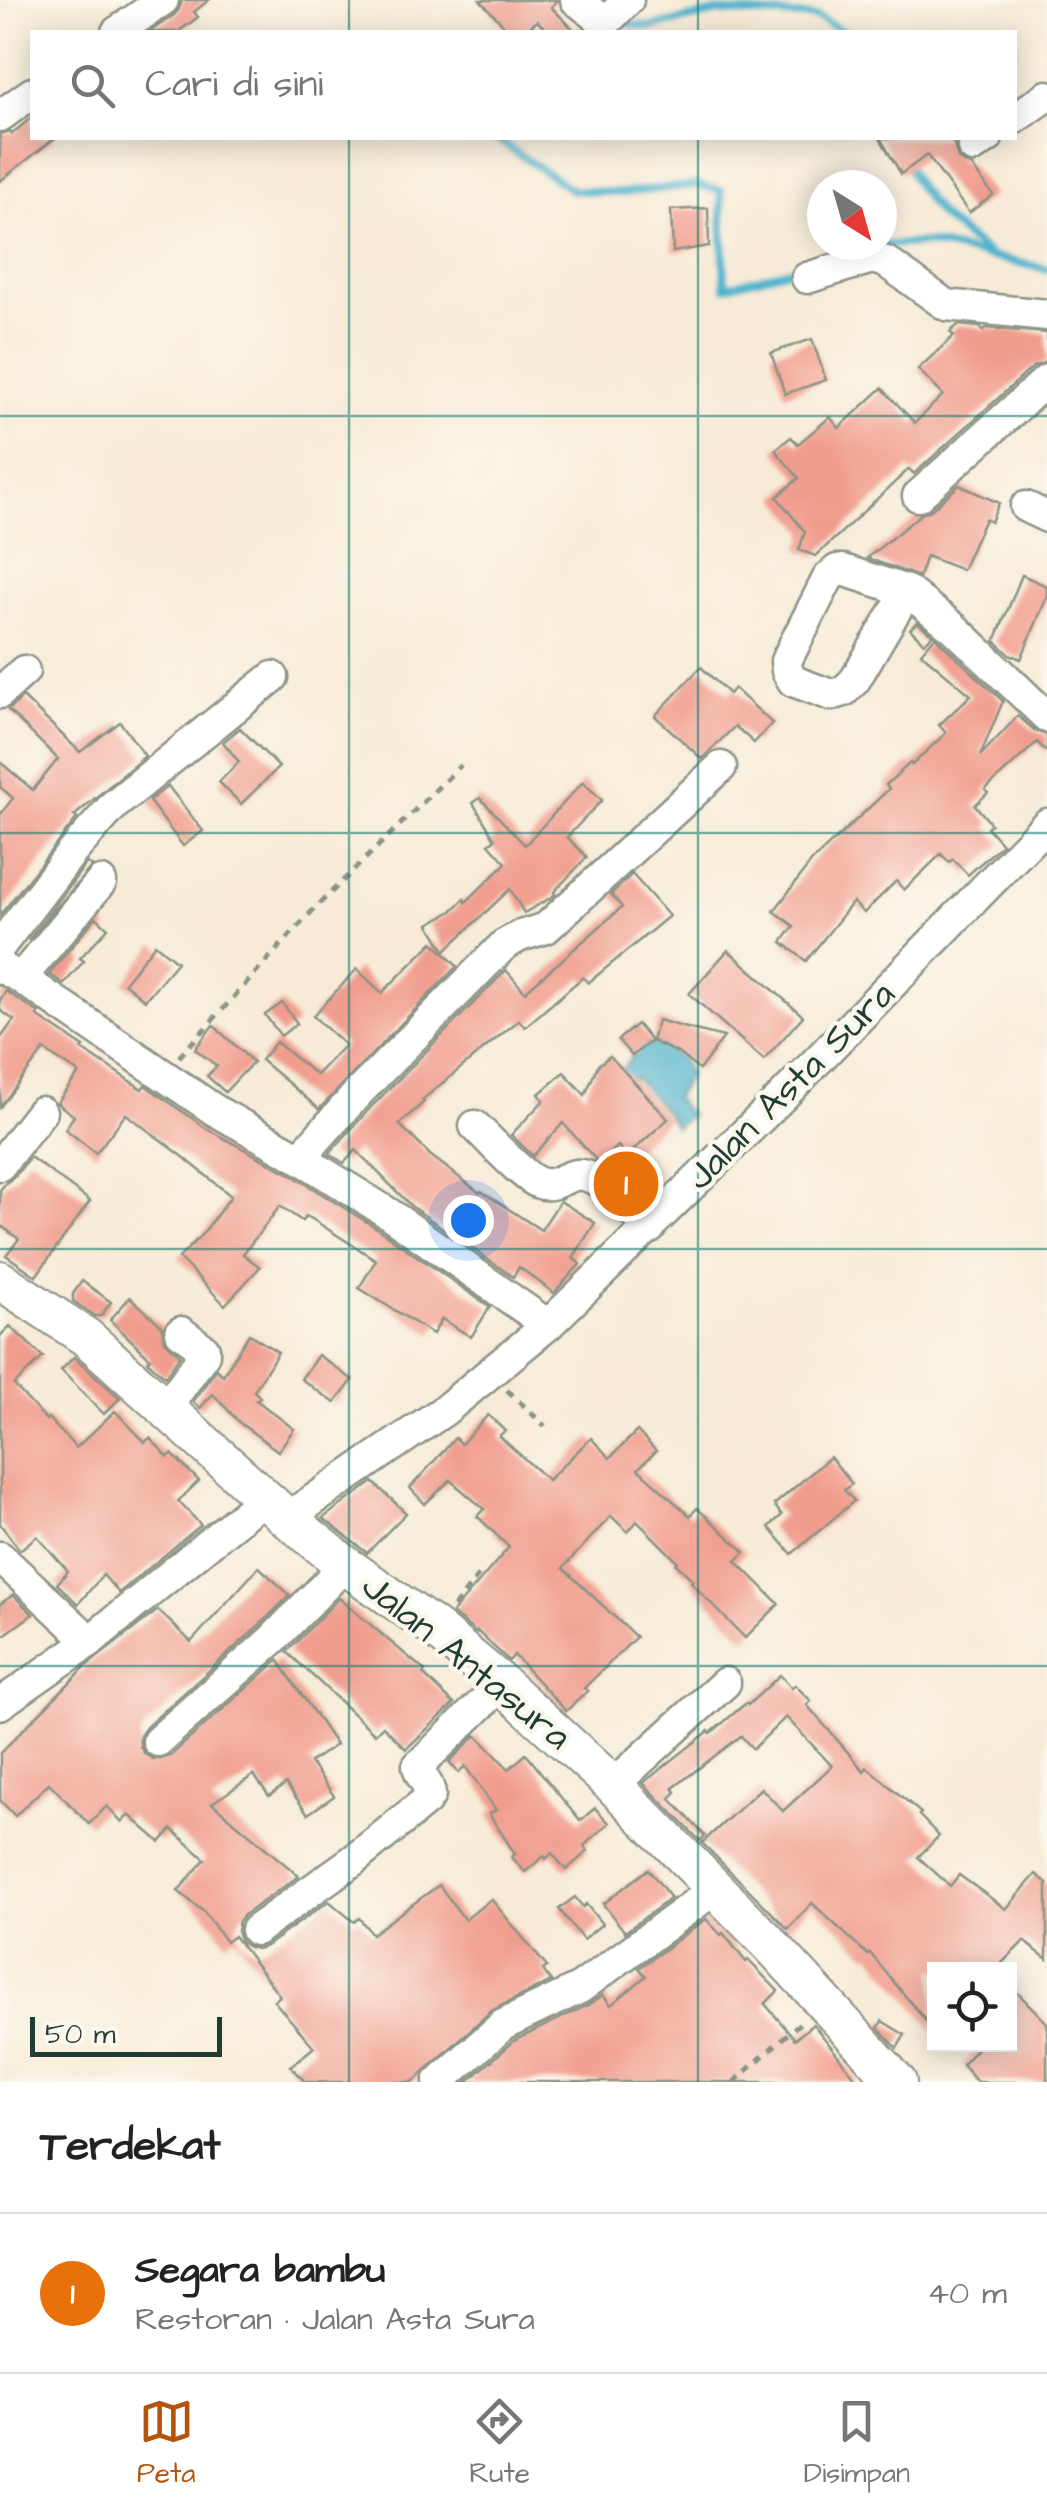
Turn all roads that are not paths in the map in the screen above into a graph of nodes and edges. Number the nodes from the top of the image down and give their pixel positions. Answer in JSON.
{"nodes":[{"id":1,"x":163,"y":0,"type":"edge"},
{"id":2,"x":576,"y":0,"type":"edge"},
{"id":3,"x":628,"y":0,"type":"edge"},
{"id":4,"x":120,"y":30,"type":"edge"},
{"id":5,"x":30,"y":94,"type":"edge"},
{"id":6,"x":1047,"y":96,"type":"edge"},
{"id":7,"x":0,"y":116,"type":"edge"},
{"id":8,"x":1017,"y":117,"type":"edge"},
{"id":9,"x":807,"y":278,"type":"dead end"},
{"id":10,"x":1047,"y":316,"type":"edge"},
{"id":11,"x":1047,"y":380,"type":"edge"},
{"id":12,"x":918,"y":496,"type":"dead end"},
{"id":13,"x":907,"y":591,"type":"dead end"},
{"id":14,"x":24,"y":672,"type":"dead end"},
{"id":15,"x":273,"y":677,"type":"dead end"},
{"id":16,"x":0,"y":693,"type":"edge"},
{"id":17,"x":1047,"y":717,"type":"edge"},
{"id":18,"x":721,"y":767,"type":"dead end"},
{"id":19,"x":1047,"y":824,"type":"edge"},
{"id":20,"x":101,"y":882,"type":"dead end"},
{"id":21,"x":0,"y":946,"type":"edge"},
{"id":22,"x":11,"y":973,"type":"edge"},
{"id":23,"x":41,"y":1112,"type":"dead end"},
{"id":24,"x":475,"y":1126,"type":"dead end"},
{"id":25,"x":300,"y":1158,"type":"junction"},
{"id":26,"x":0,"y":1165,"type":"edge"},
{"id":27,"x":650,"y":1228,"type":"junction"},
{"id":28,"x":0,"y":1280,"type":"edge"},
{"id":29,"x":548,"y":1324,"type":"junction"},
{"id":30,"x":181,"y":1332,"type":"dead end"},
{"id":31,"x":166,"y":1408,"type":"junction"},
{"id":32,"x":276,"y":1508,"type":"junction"},
{"id":33,"x":0,"y":1558,"type":"edge"},
{"id":34,"x":344,"y":1565,"type":"junction"},
{"id":35,"x":90,"y":1641,"type":"junction"},
{"id":36,"x":725,"y":1682,"type":"dead end"},
{"id":37,"x":502,"y":1684,"type":"junction"},
{"id":38,"x":0,"y":1704,"type":"edge"},
{"id":39,"x":158,"y":1742,"type":"dead end"},
{"id":40,"x":612,"y":1784,"type":"junction"},
{"id":41,"x":715,"y":1889,"type":"junction"},
{"id":42,"x":256,"y":1930,"type":"dead end"},
{"id":43,"x":440,"y":2082,"type":"edge"},
{"id":44,"x":898,"y":2082,"type":"edge"}],
"edges":[{"from":1,"to":4,"type":"street"},
{"from":2,"to":3,"type":"street"},
{"from":5,"to":7,"type":"street"},
{"from":6,"to":8,"type":"street"},
{"from":9,"to":10,"type":"street"},
{"from":11,"to":12,"type":"street"},
{"from":13,"to":17,"type":"street"},
{"from":14,"to":16,"type":"street"},
{"from":15,"to":21,"type":"street"},
{"from":18,"to":25,"type":"street"},
{"from":19,"to":27,"type":"street","name":"Jalan Asta Sura"},
{"from":20,"to":22,"type":"street"},
{"from":22,"to":25,"type":"street"},
{"from":23,"to":26,"type":"street"},
{"from":24,"to":27,"type":"street"},
{"from":25,"to":29,"type":"street"},
{"from":27,"to":29,"type":"street","name":"Jalan Asta Sura"},
{"from":28,"to":31,"type":"main road","name":"Jalan Antasura"},
{"from":29,"to":32,"type":"street","name":"Jalan Asta Sura"},
{"from":30,"to":31,"type":"street"},
{"from":31,"to":32,"type":"main road","name":"Jalan Antasura"},
{"from":32,"to":34,"type":"main road","name":"Jalan Antasura"},
{"from":32,"to":35,"type":"street","name":"Jalan Asta Sura"},
{"from":33,"to":35,"type":"street"},
{"from":34,"to":37,"type":"main road","name":"Jalan Antasura"},
{"from":34,"to":39,"type":"street"},
{"from":35,"to":38,"type":"street","name":"Jalan Asta Sura"},
{"from":36,"to":40,"type":"street"},
{"from":37,"to":40,"type":"main road","name":"Jalan Antasura"},
{"from":37,"to":42,"type":"street"},
{"from":40,"to":41,"type":"main road","name":"Jalan Antasura"},
{"from":41,"to":43,"type":"street"},
{"from":41,"to":44,"type":"main road","name":"Jalan Antasura"}]}
